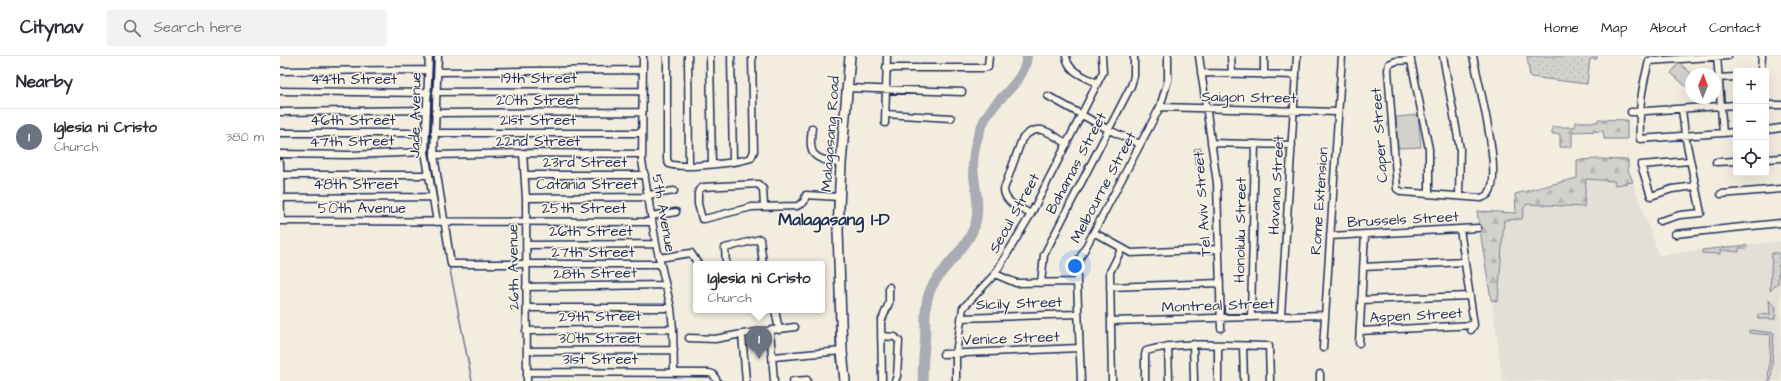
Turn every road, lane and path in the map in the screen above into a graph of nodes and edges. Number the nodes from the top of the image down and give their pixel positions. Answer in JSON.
{"nodes":[{"id":1,"x":429,"y":56,"type":"edge"},
{"id":2,"x":438,"y":56,"type":"edge"},
{"id":3,"x":643,"y":56,"type":"edge"},
{"id":4,"x":667,"y":56,"type":"edge"},
{"id":5,"x":688,"y":56,"type":"edge"},
{"id":6,"x":710,"y":56,"type":"edge"},
{"id":7,"x":731,"y":56,"type":"edge"},
{"id":8,"x":752,"y":56,"type":"edge"},
{"id":9,"x":850,"y":56,"type":"edge"},
{"id":10,"x":887,"y":56,"type":"edge"},
{"id":11,"x":989,"y":56,"type":"edge"},
{"id":12,"x":1066,"y":56,"type":"edge"},
{"id":13,"x":1102,"y":56,"type":"edge"},
{"id":14,"x":1134,"y":56,"type":"edge"},
{"id":15,"x":1168,"y":56,"type":"edge"},
{"id":16,"x":1199,"y":56,"type":"edge"},
{"id":17,"x":1231,"y":56,"type":"edge"},
{"id":18,"x":1264,"y":56,"type":"edge"},
{"id":19,"x":1297,"y":56,"type":"edge"},
{"id":20,"x":1342,"y":56,"type":"edge"},
{"id":21,"x":1443,"y":56,"type":"edge"},
{"id":22,"x":1473,"y":56,"type":"edge"},
{"id":23,"x":1717,"y":56,"type":"edge"},
{"id":24,"x":1728,"y":56,"type":"edge"},
{"id":25,"x":1762,"y":56,"type":"edge"},
{"id":26,"x":1411,"y":58,"type":"edge"},
{"id":27,"x":886,"y":68,"type":"junction"},
{"id":28,"x":1718,"y":68,"type":"edge"},
{"id":29,"x":1761,"y":68,"type":"edge"},
{"id":30,"x":428,"y":70,"type":"junction"},
{"id":31,"x":642,"y":70,"type":"junction"},
{"id":32,"x":280,"y":71,"type":"edge"},
{"id":33,"x":438,"y":72,"type":"junction"},
{"id":34,"x":1202,"y":73,"type":"junction"},
{"id":35,"x":1232,"y":74,"type":"junction"},
{"id":36,"x":1264,"y":75,"type":"junction"},
{"id":37,"x":1296,"y":75,"type":"junction"},
{"id":38,"x":1733,"y":76,"type":"edge"},
{"id":39,"x":1721,"y":78,"type":"edge"},
{"id":40,"x":1097,"y":83,"type":"junction"},
{"id":41,"x":848,"y":88,"type":"junction"},
{"id":42,"x":886,"y":90,"type":"junction"},
{"id":43,"x":280,"y":91,"type":"edge"},
{"id":44,"x":642,"y":91,"type":"junction"},
{"id":45,"x":436,"y":92,"type":"junction"},
{"id":46,"x":962,"y":92,"type":"dead end"},
{"id":47,"x":428,"y":93,"type":"junction"},
{"id":48,"x":1048,"y":96,"type":"dead end"},
{"id":49,"x":1721,"y":104,"type":"edge"},
{"id":50,"x":1733,"y":105,"type":"edge"},
{"id":51,"x":1769,"y":105,"type":"edge"},
{"id":52,"x":1781,"y":105,"type":"edge"},
{"id":53,"x":1160,"y":107,"type":"junction"},
{"id":54,"x":1721,"y":107,"type":"junction"},
{"id":55,"x":1206,"y":109,"type":"junction"},
{"id":56,"x":1682,"y":109,"type":"junction"},
{"id":57,"x":427,"y":110,"type":"junction"},
{"id":58,"x":1293,"y":111,"type":"junction"},
{"id":59,"x":280,"y":112,"type":"edge"},
{"id":60,"x":642,"y":112,"type":"junction"},
{"id":61,"x":1338,"y":112,"type":"junction"},
{"id":62,"x":1631,"y":112,"type":"dead end"},
{"id":63,"x":1639,"y":112,"type":"junction"},
{"id":64,"x":435,"y":113,"type":"junction"},
{"id":65,"x":885,"y":114,"type":"junction"},
{"id":66,"x":1082,"y":115,"type":"junction"},
{"id":67,"x":951,"y":118,"type":"dead end"},
{"id":68,"x":885,"y":123,"type":"dead end"},
{"id":69,"x":812,"y":128,"type":"dead end"},
{"id":70,"x":1781,"y":128,"type":"edge"},
{"id":71,"x":1109,"y":130,"type":"junction"},
{"id":72,"x":1769,"y":130,"type":"edge"},
{"id":73,"x":280,"y":132,"type":"edge"},
{"id":74,"x":426,"y":132,"type":"junction"},
{"id":75,"x":1733,"y":132,"type":"edge"},
{"id":76,"x":434,"y":133,"type":"junction"},
{"id":77,"x":642,"y":133,"type":"junction"},
{"id":78,"x":1723,"y":133,"type":"junction"},
{"id":79,"x":1685,"y":135,"type":"junction"},
{"id":80,"x":1211,"y":143,"type":"junction"},
{"id":81,"x":1067,"y":144,"type":"junction"},
{"id":82,"x":1140,"y":144,"type":"junction"},
{"id":83,"x":1255,"y":144,"type":"junction"},
{"id":84,"x":1292,"y":145,"type":"junction"},
{"id":85,"x":425,"y":152,"type":"junction"},
{"id":86,"x":280,"y":154,"type":"edge"},
{"id":87,"x":523,"y":154,"type":"junction"},
{"id":88,"x":642,"y":154,"type":"junction"},
{"id":89,"x":434,"y":155,"type":"junction"},
{"id":90,"x":1781,"y":158,"type":"edge"},
{"id":91,"x":1769,"y":159,"type":"edge"},
{"id":92,"x":733,"y":161,"type":"junction"},
{"id":93,"x":1690,"y":161,"type":"junction"},
{"id":94,"x":1733,"y":161,"type":"edge"},
{"id":95,"x":1716,"y":162,"type":"dead end"},
{"id":96,"x":280,"y":163,"type":"edge"},
{"id":97,"x":712,"y":164,"type":"junction"},
{"id":98,"x":841,"y":164,"type":"junction"},
{"id":99,"x":689,"y":165,"type":"junction"},
{"id":100,"x":280,"y":175,"type":"edge"},
{"id":101,"x":428,"y":175,"type":"junction"},
{"id":102,"x":525,"y":175,"type":"junction"},
{"id":103,"x":644,"y":175,"type":"junction"},
{"id":104,"x":1696,"y":186,"type":"junction"},
{"id":105,"x":1781,"y":189,"type":"edge"},
{"id":106,"x":674,"y":191,"type":"dead end"},
{"id":107,"x":1429,"y":194,"type":"junction"},
{"id":108,"x":1721,"y":194,"type":"dead end"},
{"id":109,"x":1459,"y":195,"type":"junction"},
{"id":110,"x":431,"y":196,"type":"junction"},
{"id":111,"x":648,"y":196,"type":"junction"},
{"id":112,"x":839,"y":197,"type":"junction"},
{"id":113,"x":281,"y":198,"type":"edge"},
{"id":114,"x":526,"y":198,"type":"junction"},
{"id":115,"x":764,"y":206,"type":"junction"},
{"id":116,"x":676,"y":212,"type":"dead end"},
{"id":117,"x":1031,"y":214,"type":"junction"},
{"id":118,"x":651,"y":219,"type":"junction"},
{"id":119,"x":281,"y":221,"type":"edge"},
{"id":120,"x":525,"y":221,"type":"junction"},
{"id":121,"x":1660,"y":221,"type":"dead end"},
{"id":122,"x":440,"y":222,"type":"junction"},
{"id":123,"x":1781,"y":223,"type":"edge"},
{"id":124,"x":1478,"y":228,"type":"dead end"},
{"id":125,"x":1460,"y":229,"type":"junction"},
{"id":126,"x":1095,"y":233,"type":"junction"},
{"id":127,"x":1365,"y":234,"type":"junction"},
{"id":128,"x":1675,"y":234,"type":"dead end"},
{"id":129,"x":1330,"y":236,"type":"junction"},
{"id":130,"x":656,"y":244,"type":"junction"},
{"id":131,"x":526,"y":245,"type":"junction"},
{"id":132,"x":1122,"y":248,"type":"junction"},
{"id":133,"x":1218,"y":249,"type":"junction"},
{"id":134,"x":659,"y":261,"type":"junction"},
{"id":135,"x":696,"y":261,"type":"edge"},
{"id":136,"x":726,"y":261,"type":"edge"},
{"id":137,"x":763,"y":261,"type":"edge"},
{"id":138,"x":1465,"y":262,"type":"junction"},
{"id":139,"x":526,"y":265,"type":"junction"},
{"id":140,"x":1363,"y":267,"type":"junction"},
{"id":141,"x":995,"y":274,"type":"junction"},
{"id":142,"x":1077,"y":282,"type":"junction"},
{"id":143,"x":1041,"y":283,"type":"junction"},
{"id":144,"x":1220,"y":283,"type":"junction"},
{"id":145,"x":665,"y":285,"type":"junction"},
{"id":146,"x":526,"y":287,"type":"junction"},
{"id":147,"x":889,"y":287,"type":"dead end"},
{"id":148,"x":1110,"y":287,"type":"junction"},
{"id":149,"x":1470,"y":296,"type":"junction"},
{"id":150,"x":1361,"y":300,"type":"junction"},
{"id":151,"x":527,"y":308,"type":"junction"},
{"id":152,"x":671,"y":308,"type":"junction"},
{"id":153,"x":776,"y":313,"type":"edge"},
{"id":154,"x":1078,"y":314,"type":"junction"},
{"id":155,"x":1325,"y":315,"type":"junction"},
{"id":156,"x":1282,"y":316,"type":"junction"},
{"id":157,"x":1221,"y":317,"type":"junction"},
{"id":158,"x":1251,"y":317,"type":"junction"},
{"id":159,"x":961,"y":318,"type":"junction"},
{"id":160,"x":1111,"y":321,"type":"junction"},
{"id":161,"x":795,"y":327,"type":"dead end"},
{"id":162,"x":1221,"y":328,"type":"dead end"},
{"id":163,"x":673,"y":329,"type":"junction"},
{"id":164,"x":770,"y":330,"type":"junction"},
{"id":165,"x":779,"y":330,"type":"junction"},
{"id":166,"x":526,"y":331,"type":"junction"},
{"id":167,"x":1360,"y":331,"type":"junction"},
{"id":168,"x":742,"y":334,"type":"junction"},
{"id":169,"x":881,"y":336,"type":"junction"},
{"id":170,"x":689,"y":338,"type":"dead end"},
{"id":171,"x":1359,"y":343,"type":"dead end"},
{"id":172,"x":1193,"y":344,"type":"junction"},
{"id":173,"x":1218,"y":345,"type":"junction"},
{"id":174,"x":1168,"y":346,"type":"junction"},
{"id":175,"x":1243,"y":346,"type":"junction"},
{"id":176,"x":1079,"y":348,"type":"junction"},
{"id":177,"x":1323,"y":348,"type":"dead end"},
{"id":178,"x":674,"y":350,"type":"junction"},
{"id":179,"x":527,"y":351,"type":"junction"},
{"id":180,"x":842,"y":351,"type":"junction"},
{"id":181,"x":956,"y":353,"type":"junction"},
{"id":182,"x":943,"y":354,"type":"dead end"},
{"id":183,"x":773,"y":357,"type":"junction"},
{"id":184,"x":527,"y":372,"type":"junction"},
{"id":185,"x":674,"y":372,"type":"junction"},
{"id":186,"x":1320,"y":374,"type":"dead end"},
{"id":187,"x":807,"y":380,"type":"edge"},
{"id":188,"x":527,"y":381,"type":"edge"},
{"id":189,"x":717,"y":381,"type":"edge"},
{"id":190,"x":746,"y":381,"type":"edge"},
{"id":191,"x":774,"y":381,"type":"edge"},
{"id":192,"x":792,"y":381,"type":"edge"},
{"id":193,"x":845,"y":381,"type":"edge"},
{"id":194,"x":882,"y":381,"type":"edge"},
{"id":195,"x":895,"y":381,"type":"edge"},
{"id":196,"x":956,"y":381,"type":"edge"},
{"id":197,"x":1081,"y":381,"type":"edge"},
{"id":198,"x":1112,"y":381,"type":"edge"},
{"id":199,"x":1145,"y":381,"type":"edge"},
{"id":200,"x":1169,"y":381,"type":"edge"},
{"id":201,"x":1194,"y":381,"type":"edge"},
{"id":202,"x":1218,"y":381,"type":"edge"},
{"id":203,"x":1244,"y":381,"type":"edge"},
{"id":204,"x":1270,"y":381,"type":"edge"},
{"id":205,"x":1320,"y":381,"type":"edge"}],
"edges":[{"from":1,"to":30,"type":"street","name":"Jade Avenue"},
{"from":2,"to":33,"type":"street"},
{"from":3,"to":31,"type":"street","name":"5th Avenue"},
{"from":4,"to":99,"type":"street"},
{"from":5,"to":99,"type":"street"},
{"from":6,"to":97,"type":"street"},
{"from":7,"to":92,"type":"street"},
{"from":8,"to":92,"type":"street"},
{"from":9,"to":41,"type":"main road","name":"Malagasang Road"},
{"from":10,"to":27,"type":"street"},
{"from":11,"to":27,"type":"street"},
{"from":12,"to":40,"type":"street"},
{"from":13,"to":40,"type":"street","name":"Seoul Street"},
{"from":14,"to":71,"type":"street","name":"Bahamas Street"},
{"from":15,"to":53,"type":"street","name":"Melbourne Street"},
{"from":16,"to":34,"type":"street","name":"Tel Aviv Street"},
{"from":17,"to":35,"type":"street"},
{"from":18,"to":36,"type":"street"},
{"from":19,"to":37,"type":"street","name":"Havana Street"},
{"from":20,"to":61,"type":"street","name":"Rome Extension"},
{"from":21,"to":109,"type":"street"},
{"from":22,"to":109,"type":"street","name":"Caper Street"},
{"from":23,"to":24,"type":"street"},
{"from":23,"to":28,"type":"street"},
{"from":23,"to":63,"type":"street"},
{"from":25,"to":29,"type":"street"},
{"from":26,"to":107,"type":"street"},
{"from":26,"to":107,"type":"street","name":"Caper Street"},
{"from":27,"to":42,"type":"street"},
{"from":30,"to":32,"type":"street"},
{"from":30,"to":47,"type":"street","name":"Jade Avenue"},
{"from":31,"to":33,"type":"street"},
{"from":31,"to":44,"type":"street","name":"5th Avenue"},
{"from":33,"to":45,"type":"street"},
{"from":34,"to":35,"type":"street"},
{"from":34,"to":55,"type":"street","name":"Tel Aviv Street"},
{"from":35,"to":36,"type":"street"},
{"from":36,"to":37,"type":"street"},
{"from":37,"to":58,"type":"street","name":"Havana Street"},
{"from":38,"to":39,"type":"street"},
{"from":40,"to":66,"type":"street","name":"Seoul Street"},
{"from":41,"to":42,"type":"street"},
{"from":41,"to":98,"type":"main road","name":"Malagasang Road"},
{"from":42,"to":46,"type":"street"},
{"from":42,"to":65,"type":"street"},
{"from":43,"to":47,"type":"street","name":"44th Street"},
{"from":44,"to":45,"type":"street","name":"19th Street"},
{"from":44,"to":60,"type":"street","name":"5th Avenue"},
{"from":45,"to":64,"type":"street"},
{"from":47,"to":57,"type":"street","name":"Jade Avenue"},
{"from":48,"to":66,"type":"street"},
{"from":49,"to":54,"type":"street"},
{"from":50,"to":54,"type":"street"},
{"from":51,"to":52,"type":"street"},
{"from":53,"to":55,"type":"street","name":"Saigon Street"},
{"from":53,"to":82,"type":"street","name":"Melbourne Street"},
{"from":54,"to":56,"type":"street"},
{"from":54,"to":78,"type":"street"},
{"from":55,"to":58,"type":"street","name":"Saigon Street"},
{"from":55,"to":80,"type":"street","name":"Tel Aviv Street"},
{"from":56,"to":63,"type":"street"},
{"from":56,"to":79,"type":"street"},
{"from":57,"to":59,"type":"street"},
{"from":57,"to":74,"type":"street","name":"Jade Avenue"},
{"from":58,"to":61,"type":"street","name":"Saigon Street"},
{"from":58,"to":84,"type":"street","name":"Havana Street"},
{"from":60,"to":64,"type":"street","name":"20th Street"},
{"from":60,"to":77,"type":"street","name":"5th Avenue"},
{"from":61,"to":129,"type":"street","name":"Rome Extension"},
{"from":62,"to":63,"type":"street"},
{"from":63,"to":79,"type":"street"},
{"from":64,"to":76,"type":"street"},
{"from":65,"to":67,"type":"street"},
{"from":65,"to":68,"type":"street"},
{"from":66,"to":71,"type":"street"},
{"from":66,"to":81,"type":"street","name":"Seoul Street"},
{"from":69,"to":98,"type":"street"},
{"from":70,"to":72,"type":"street"},
{"from":71,"to":82,"type":"street"},
{"from":71,"to":143,"type":"street","name":"Bahamas Street"},
{"from":73,"to":74,"type":"street","name":"46th Street"},
{"from":74,"to":85,"type":"street","name":"Jade Avenue"},
{"from":75,"to":78,"type":"street"},
{"from":76,"to":77,"type":"street","name":"21st Street"},
{"from":76,"to":89,"type":"street"},
{"from":77,"to":88,"type":"street","name":"5th Avenue"},
{"from":78,"to":79,"type":"street"},
{"from":79,"to":93,"type":"street"},
{"from":80,"to":83,"type":"street"},
{"from":80,"to":133,"type":"street","name":"Tel Aviv Street"},
{"from":81,"to":117,"type":"street","name":"Seoul Street"},
{"from":81,"to":117,"type":"street"},
{"from":82,"to":126,"type":"street","name":"Melbourne Street"},
{"from":83,"to":84,"type":"street"},
{"from":83,"to":158,"type":"street","name":"Honolulu Street"},
{"from":84,"to":156,"type":"street","name":"Havana Street"},
{"from":85,"to":86,"type":"street","name":"47th Street"},
{"from":85,"to":101,"type":"street","name":"Jade Avenue"},
{"from":87,"to":88,"type":"street","name":"22nd Street"},
{"from":87,"to":89,"type":"street","name":"22nd Street"},
{"from":87,"to":102,"type":"street","name":"26th Avenue"},
{"from":88,"to":103,"type":"street","name":"5th Avenue"},
{"from":89,"to":122,"type":"street"},
{"from":90,"to":91,"type":"street"},
{"from":92,"to":97,"type":"street"},
{"from":93,"to":104,"type":"street"},
{"from":93,"to":104,"type":"street"},
{"from":94,"to":95,"type":"street"},
{"from":96,"to":100,"type":"street"},
{"from":97,"to":99,"type":"street"},
{"from":98,"to":112,"type":"main road","name":"Malagasang Road"},
{"from":100,"to":101,"type":"street","name":"48th Street"},
{"from":100,"to":113,"type":"street"},
{"from":101,"to":110,"type":"street","name":"Jade Avenue"},
{"from":102,"to":103,"type":"street","name":"23rd Street"},
{"from":102,"to":114,"type":"street","name":"26th Avenue"},
{"from":103,"to":111,"type":"street","name":"5th Avenue"},
{"from":104,"to":121,"type":"street"},
{"from":105,"to":108,"type":"street"},
{"from":106,"to":111,"type":"street","name":"Catania Street"},
{"from":107,"to":109,"type":"street","name":"Caper Street"},
{"from":110,"to":113,"type":"street","name":"48th Street"},
{"from":110,"to":122,"type":"street","name":"Jade Avenue"},
{"from":111,"to":114,"type":"street","name":"Catania Street"},
{"from":111,"to":118,"type":"street","name":"5th Avenue"},
{"from":112,"to":115,"type":"street"},
{"from":112,"to":180,"type":"main road","name":"Malagasang Road"},
{"from":113,"to":119,"type":"street"},
{"from":114,"to":120,"type":"street","name":"26th Avenue"},
{"from":115,"to":115,"type":"street"},
{"from":116,"to":118,"type":"street","name":"25th Street"},
{"from":117,"to":141,"type":"street","name":"Seoul Street"},
{"from":118,"to":120,"type":"street","name":"25th Street"},
{"from":118,"to":130,"type":"street","name":"5th Avenue"},
{"from":119,"to":122,"type":"street","name":"50th Avenue"},
{"from":120,"to":122,"type":"street","name":"25th Street"},
{"from":120,"to":131,"type":"street","name":"26th Avenue"},
{"from":122,"to":139,"type":"street","name":"27th Street"},
{"from":123,"to":128,"type":"street"},
{"from":124,"to":125,"type":"street","name":"Brussels Street"},
{"from":125,"to":127,"type":"street","name":"Brussels Street"},
{"from":125,"to":138,"type":"street"},
{"from":126,"to":132,"type":"street"},
{"from":126,"to":142,"type":"street","name":"Melbourne Street"},
{"from":127,"to":129,"type":"street","name":"Brussels Street"},
{"from":127,"to":140,"type":"street"},
{"from":129,"to":155,"type":"street","name":"Rome Extension"},
{"from":130,"to":131,"type":"street","name":"26th Street"},
{"from":130,"to":134,"type":"street","name":"5th Avenue"},
{"from":131,"to":139,"type":"street","name":"26th Avenue"},
{"from":132,"to":133,"type":"street"},
{"from":132,"to":148,"type":"street"},
{"from":133,"to":144,"type":"street","name":"Tel Aviv Street"},
{"from":134,"to":135,"type":"street","name":"27th Street"},
{"from":134,"to":139,"type":"street","name":"27th Street"},
{"from":134,"to":145,"type":"street","name":"5th Avenue"},
{"from":136,"to":137,"type":"street"},
{"from":138,"to":140,"type":"street"},
{"from":138,"to":149,"type":"street"},
{"from":139,"to":146,"type":"street","name":"26th Avenue"},
{"from":140,"to":150,"type":"street"},
{"from":141,"to":143,"type":"street"},
{"from":141,"to":159,"type":"street","name":"Seoul Street"},
{"from":142,"to":143,"type":"street"},
{"from":142,"to":154,"type":"street","name":"Melbourne Street"},
{"from":144,"to":148,"type":"street"},
{"from":144,"to":157,"type":"street","name":"Tel Aviv Street"},
{"from":145,"to":146,"type":"street","name":"28th Street"},
{"from":145,"to":152,"type":"street","name":"5th Avenue"},
{"from":146,"to":151,"type":"street","name":"26th Avenue"},
{"from":147,"to":169,"type":"street"},
{"from":148,"to":160,"type":"street"},
{"from":149,"to":150,"type":"street"},
{"from":149,"to":167,"type":"street","name":"Aspen Street"},
{"from":150,"to":167,"type":"street"},
{"from":151,"to":152,"type":"street","name":"29th Street"},
{"from":151,"to":166,"type":"street","name":"26th Avenue"},
{"from":152,"to":163,"type":"street","name":"5th Avenue"},
{"from":153,"to":165,"type":"street"},
{"from":154,"to":159,"type":"street","name":"Sicily Street"},
{"from":154,"to":176,"type":"street","name":"Melbourne Street"},
{"from":155,"to":156,"type":"street","name":"Montreal Street"},
{"from":155,"to":177,"type":"street","name":"Rome Extension"},
{"from":156,"to":158,"type":"street","name":"Montreal Street"},
{"from":157,"to":158,"type":"street","name":"Montreal Street"},
{"from":157,"to":160,"type":"street","name":"Montreal Street"},
{"from":157,"to":162,"type":"street","name":"Tel Aviv Street"},
{"from":159,"to":181,"type":"street","name":"Seoul Street"},
{"from":160,"to":198,"type":"street"},
{"from":161,"to":165,"type":"street"},
{"from":163,"to":166,"type":"street","name":"29th Street"},
{"from":163,"to":178,"type":"street","name":"5th Avenue"},
{"from":164,"to":165,"type":"street"},
{"from":164,"to":168,"type":"street"},
{"from":164,"to":183,"type":"street"},
{"from":166,"to":179,"type":"street","name":"26th Avenue"},
{"from":167,"to":171,"type":"street"},
{"from":168,"to":170,"type":"street"},
{"from":168,"to":190,"type":"street"},
{"from":169,"to":194,"type":"street"},
{"from":169,"to":195,"type":"street"},
{"from":172,"to":173,"type":"street"},
{"from":172,"to":174,"type":"street"},
{"from":172,"to":201,"type":"street"},
{"from":173,"to":175,"type":"street"},
{"from":173,"to":202,"type":"street"},
{"from":174,"to":199,"type":"street"},
{"from":174,"to":200,"type":"street"},
{"from":175,"to":203,"type":"street"},
{"from":175,"to":204,"type":"street"},
{"from":176,"to":181,"type":"street","name":"Venice Street"},
{"from":176,"to":197,"type":"street","name":"Melbourne Street"},
{"from":178,"to":179,"type":"street","name":"30th Street"},
{"from":178,"to":185,"type":"street","name":"5th Avenue"},
{"from":179,"to":184,"type":"street","name":"26th Avenue"},
{"from":180,"to":183,"type":"street"},
{"from":180,"to":193,"type":"main road","name":"Malagasang Road"},
{"from":181,"to":182,"type":"street","name":"Venice Street"},
{"from":181,"to":196,"type":"street","name":"Seoul Street"},
{"from":183,"to":191,"type":"street"},
{"from":184,"to":185,"type":"street","name":"31st Street"},
{"from":184,"to":188,"type":"street","name":"26th Avenue"},
{"from":185,"to":189,"type":"street","name":"31st Street"},
{"from":186,"to":205,"type":"street"},
{"from":187,"to":192,"type":"street"}]}
